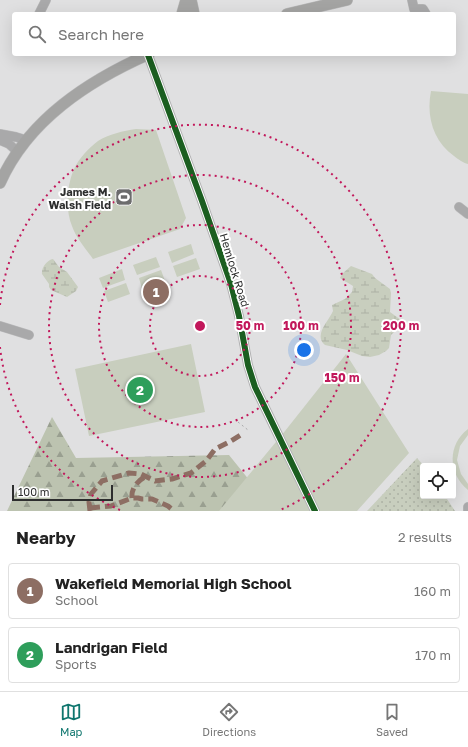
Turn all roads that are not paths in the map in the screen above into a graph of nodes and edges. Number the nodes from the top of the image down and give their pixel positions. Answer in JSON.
{"nodes":[{"id":1,"x":46,"y":0,"type":"edge"},
{"id":2,"x":186,"y":0,"type":"edge"},
{"id":3,"x":192,"y":0,"type":"edge"},
{"id":4,"x":347,"y":0,"type":"edge"},
{"id":5,"x":412,"y":8,"type":"edge"},
{"id":6,"x":40,"y":12,"type":"edge"},
{"id":7,"x":183,"y":12,"type":"edge"},
{"id":8,"x":194,"y":12,"type":"edge"},
{"id":9,"x":296,"y":12,"type":"edge"},
{"id":10,"x":425,"y":12,"type":"edge"},
{"id":11,"x":145,"y":56,"type":"edge"},
{"id":12,"x":150,"y":56,"type":"edge"},
{"id":13,"x":0,"y":134,"type":"edge"},
{"id":14,"x":0,"y":140,"type":"edge"},
{"id":15,"x":26,"y":140,"type":"junction"},
{"id":16,"x":18,"y":152,"type":"junction"},
{"id":17,"x":0,"y":183,"type":"edge"},
{"id":18,"x":459,"y":207,"type":"dead end"},
{"id":19,"x":468,"y":214,"type":"edge"},
{"id":20,"x":0,"y":326,"type":"edge"},
{"id":21,"x":29,"y":335,"type":"dead end"},
{"id":22,"x":468,"y":507,"type":"edge"},
{"id":23,"x":315,"y":511,"type":"edge"},
{"id":24,"x":468,"y":511,"type":"edge"}],
"edges":[{"from":1,"to":6,"type":"street"},
{"from":2,"to":7,"type":"main road"},
{"from":3,"to":8,"type":"main road"},
{"from":4,"to":9,"type":"main road"},
{"from":5,"to":10,"type":"street"},
{"from":11,"to":15,"type":"main road"},
{"from":12,"to":23,"type":"street","name":"Hemlock Road"},
{"from":13,"to":15,"type":"street"},
{"from":14,"to":16,"type":"street"},
{"from":15,"to":16,"type":"main road"},
{"from":16,"to":17,"type":"main road"},
{"from":18,"to":19,"type":"street"},
{"from":20,"to":21,"type":"street"},
{"from":22,"to":24,"type":"street"}]}
